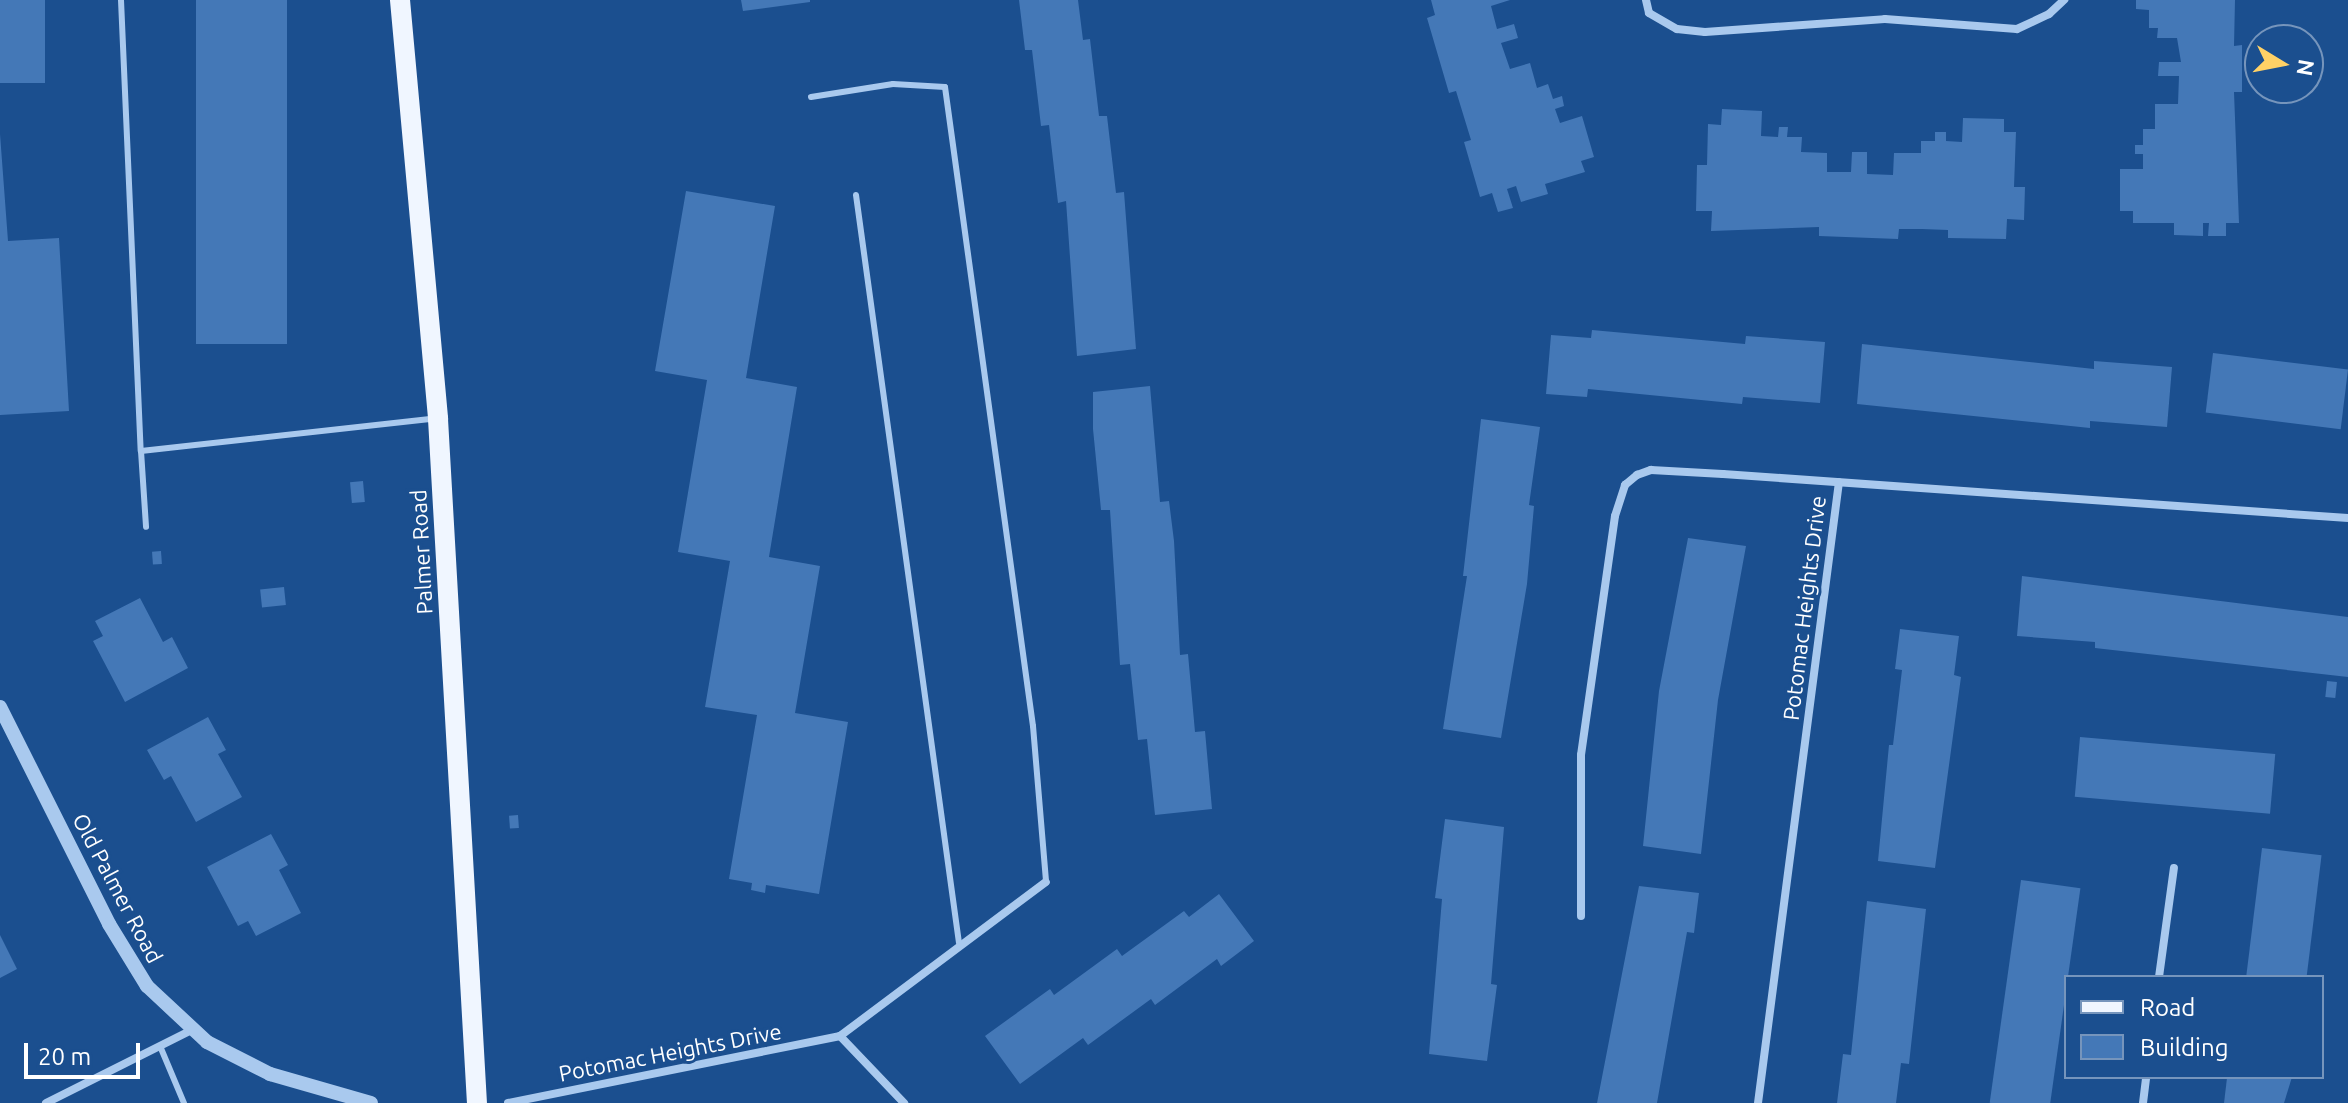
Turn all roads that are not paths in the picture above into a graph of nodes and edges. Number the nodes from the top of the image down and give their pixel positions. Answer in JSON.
{"nodes":[{"id":1,"x":121,"y":0,"type":"edge"},
{"id":2,"x":400,"y":0,"type":"edge"},
{"id":3,"x":1646,"y":0,"type":"edge"},
{"id":4,"x":2064,"y":0,"type":"edge"},
{"id":5,"x":811,"y":97,"type":"dead end"},
{"id":6,"x":856,"y":195,"type":"dead end"},
{"id":7,"x":438,"y":419,"type":"junction"},
{"id":8,"x":141,"y":451,"type":"junction"},
{"id":9,"x":1839,"y":482,"type":"junction"},
{"id":10,"x":2348,"y":518,"type":"edge"},
{"id":11,"x":146,"y":527,"type":"dead end"},
{"id":12,"x":0,"y":707,"type":"edge"},
{"id":13,"x":2174,"y":868,"type":"dead end"},
{"id":14,"x":1046,"y":882,"type":"joint"},
{"id":15,"x":1581,"y":916,"type":"dead end"},
{"id":16,"x":959,"y":943,"type":"junction"},
{"id":17,"x":2159,"y":975,"type":"edge"},
{"id":18,"x":192,"y":1030,"type":"junction"},
{"id":19,"x":840,"y":1036,"type":"junction"},
{"id":20,"x":160,"y":1046,"type":"junction"},
{"id":21,"x":2146,"y":1079,"type":"edge"},
{"id":22,"x":46,"y":1103,"type":"edge"},
{"id":23,"x":184,"y":1103,"type":"edge"},
{"id":24,"x":371,"y":1103,"type":"edge"},
{"id":25,"x":477,"y":1103,"type":"edge"},
{"id":26,"x":508,"y":1103,"type":"edge"},
{"id":27,"x":904,"y":1103,"type":"edge"},
{"id":28,"x":1758,"y":1103,"type":"edge"},
{"id":29,"x":2143,"y":1103,"type":"edge"}],
"edges":[{"from":1,"to":8,"type":"lane"},
{"from":2,"to":7,"type":"main road","name":"Palmer Road"},
{"from":3,"to":4,"type":"street"},
{"from":5,"to":14,"type":"lane"},
{"from":6,"to":16,"type":"lane"},
{"from":7,"to":8,"type":"lane"},
{"from":7,"to":25,"type":"main road","name":"Palmer Road"},
{"from":8,"to":11,"type":"lane"},
{"from":9,"to":10,"type":"street","name":"Potomac Heights Drive"},
{"from":9,"to":15,"type":"street"},
{"from":9,"to":28,"type":"street","name":"Potomac Heights Drive"},
{"from":12,"to":18,"type":"street","name":"Old Palmer Road"},
{"from":13,"to":17,"type":"street"},
{"from":14,"to":16,"type":"street","name":"Potomac Heights Drive"},
{"from":16,"to":19,"type":"street","name":"Potomac Heights Drive"},
{"from":18,"to":20,"type":"street"},
{"from":18,"to":24,"type":"street","name":"Old Palmer Road"},
{"from":19,"to":26,"type":"street","name":"Potomac Heights Drive"},
{"from":19,"to":27,"type":"street"},
{"from":20,"to":22,"type":"street"},
{"from":20,"to":23,"type":"lane"},
{"from":21,"to":29,"type":"street"}]}
